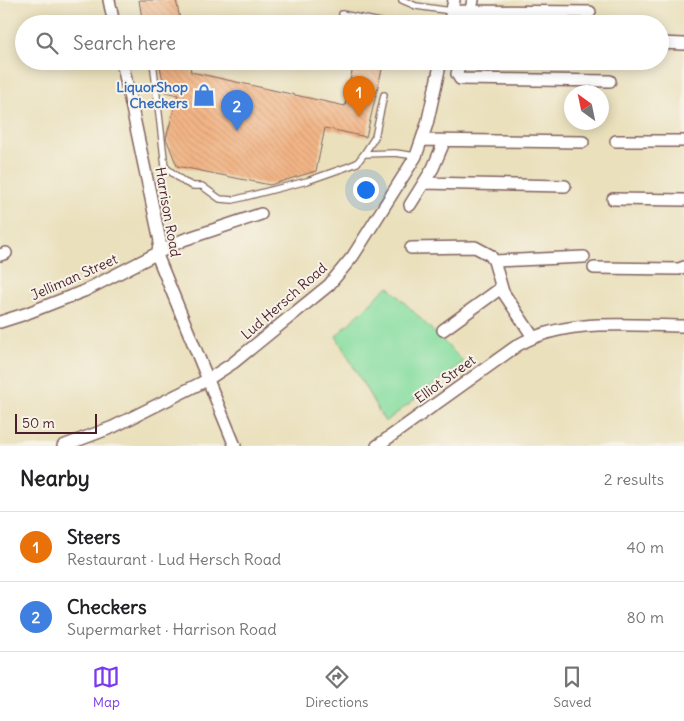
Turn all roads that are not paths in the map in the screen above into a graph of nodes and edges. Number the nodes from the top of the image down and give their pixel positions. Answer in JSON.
{"nodes":[{"id":1,"x":109,"y":0,"type":"edge"},
{"id":2,"x":402,"y":0,"type":"edge"},
{"id":3,"x":473,"y":0,"type":"edge"},
{"id":4,"x":453,"y":6,"type":"edge"},
{"id":5,"x":590,"y":12,"type":"dead end"},
{"id":6,"x":342,"y":14,"type":"dead end"},
{"id":7,"x":112,"y":15,"type":"edge"},
{"id":8,"x":346,"y":15,"type":"edge"},
{"id":9,"x":465,"y":15,"type":"edge"},
{"id":10,"x":470,"y":15,"type":"edge"},
{"id":11,"x":530,"y":15,"type":"edge"},
{"id":12,"x":669,"y":43,"type":"edge"},
{"id":13,"x":684,"y":44,"type":"edge"},
{"id":14,"x":124,"y":70,"type":"edge"},
{"id":15,"x":154,"y":70,"type":"edge"},
{"id":16,"x":435,"y":70,"type":"edge"},
{"id":17,"x":439,"y":70,"type":"edge"},
{"id":18,"x":458,"y":70,"type":"edge"},
{"id":19,"x":610,"y":82,"type":"dead end"},
{"id":20,"x":436,"y":83,"type":"junction"},
{"id":21,"x":384,"y":95,"type":"dead end"},
{"id":22,"x":422,"y":140,"type":"junction"},
{"id":23,"x":616,"y":141,"type":"dead end"},
{"id":24,"x":444,"y":142,"type":"junction"},
{"id":25,"x":583,"y":142,"type":"dead end"},
{"id":26,"x":684,"y":142,"type":"edge"},
{"id":27,"x":364,"y":154,"type":"junction"},
{"id":28,"x":416,"y":156,"type":"junction"},
{"id":29,"x":424,"y":183,"type":"junction"},
{"id":30,"x":565,"y":186,"type":"dead end"},
{"id":31,"x":613,"y":199,"type":"dead end"},
{"id":32,"x":684,"y":200,"type":"edge"},
{"id":33,"x":410,"y":205,"type":"dead end"},
{"id":34,"x":261,"y":214,"type":"dead end"},
{"id":35,"x":411,"y":248,"type":"dead end"},
{"id":36,"x":157,"y":255,"type":"junction"},
{"id":37,"x":584,"y":257,"type":"dead end"},
{"id":38,"x":494,"y":261,"type":"junction"},
{"id":39,"x":684,"y":267,"type":"edge"},
{"id":40,"x":594,"y":268,"type":"dead end"},
{"id":41,"x":501,"y":288,"type":"junction"},
{"id":42,"x":0,"y":322,"type":"edge"},
{"id":43,"x":684,"y":326,"type":"edge"},
{"id":44,"x":443,"y":330,"type":"dead end"},
{"id":45,"x":533,"y":337,"type":"junction"},
{"id":46,"x":208,"y":380,"type":"junction"},
{"id":47,"x":63,"y":446,"type":"edge"},
{"id":48,"x":235,"y":446,"type":"edge"},
{"id":49,"x":377,"y":446,"type":"edge"}],
"edges":[{"from":1,"to":7,"type":"street"},
{"from":2,"to":4,"type":"lane"},
{"from":3,"to":10,"type":"street"},
{"from":4,"to":9,"type":"street"},
{"from":5,"to":11,"type":"street"},
{"from":6,"to":8,"type":"lane"},
{"from":12,"to":13,"type":"street"},
{"from":14,"to":36,"type":"street","name":"Harrison Road"},
{"from":15,"to":27,"type":"lane"},
{"from":16,"to":20,"type":"lane"},
{"from":17,"to":20,"type":"street","name":"Lud Hersch Road"},
{"from":18,"to":19,"type":"street"},
{"from":20,"to":22,"type":"street","name":"Lud Hersch Road"},
{"from":21,"to":27,"type":"lane"},
{"from":22,"to":24,"type":"street"},
{"from":22,"to":28,"type":"street","name":"Lud Hersch Road"},
{"from":23,"to":26,"type":"street"},
{"from":24,"to":25,"type":"street"},
{"from":24,"to":29,"type":"street"},
{"from":27,"to":28,"type":"lane"},
{"from":28,"to":46,"type":"street","name":"Lud Hersch Road"},
{"from":29,"to":30,"type":"street"},
{"from":29,"to":33,"type":"street"},
{"from":31,"to":32,"type":"street"},
{"from":34,"to":36,"type":"street","name":"Jelliman Street"},
{"from":35,"to":38,"type":"street"},
{"from":36,"to":42,"type":"street","name":"Jelliman Street"},
{"from":36,"to":46,"type":"street","name":"Harrison Road"},
{"from":37,"to":38,"type":"street"},
{"from":38,"to":41,"type":"street"},
{"from":39,"to":40,"type":"street"},
{"from":41,"to":44,"type":"street"},
{"from":41,"to":45,"type":"street"},
{"from":43,"to":45,"type":"street","name":"Elliot Street"},
{"from":45,"to":49,"type":"street","name":"Elliot Street"},
{"from":46,"to":47,"type":"street","name":"Lud Hersch Road"},
{"from":46,"to":48,"type":"street","name":"Harrison Road"}]}
